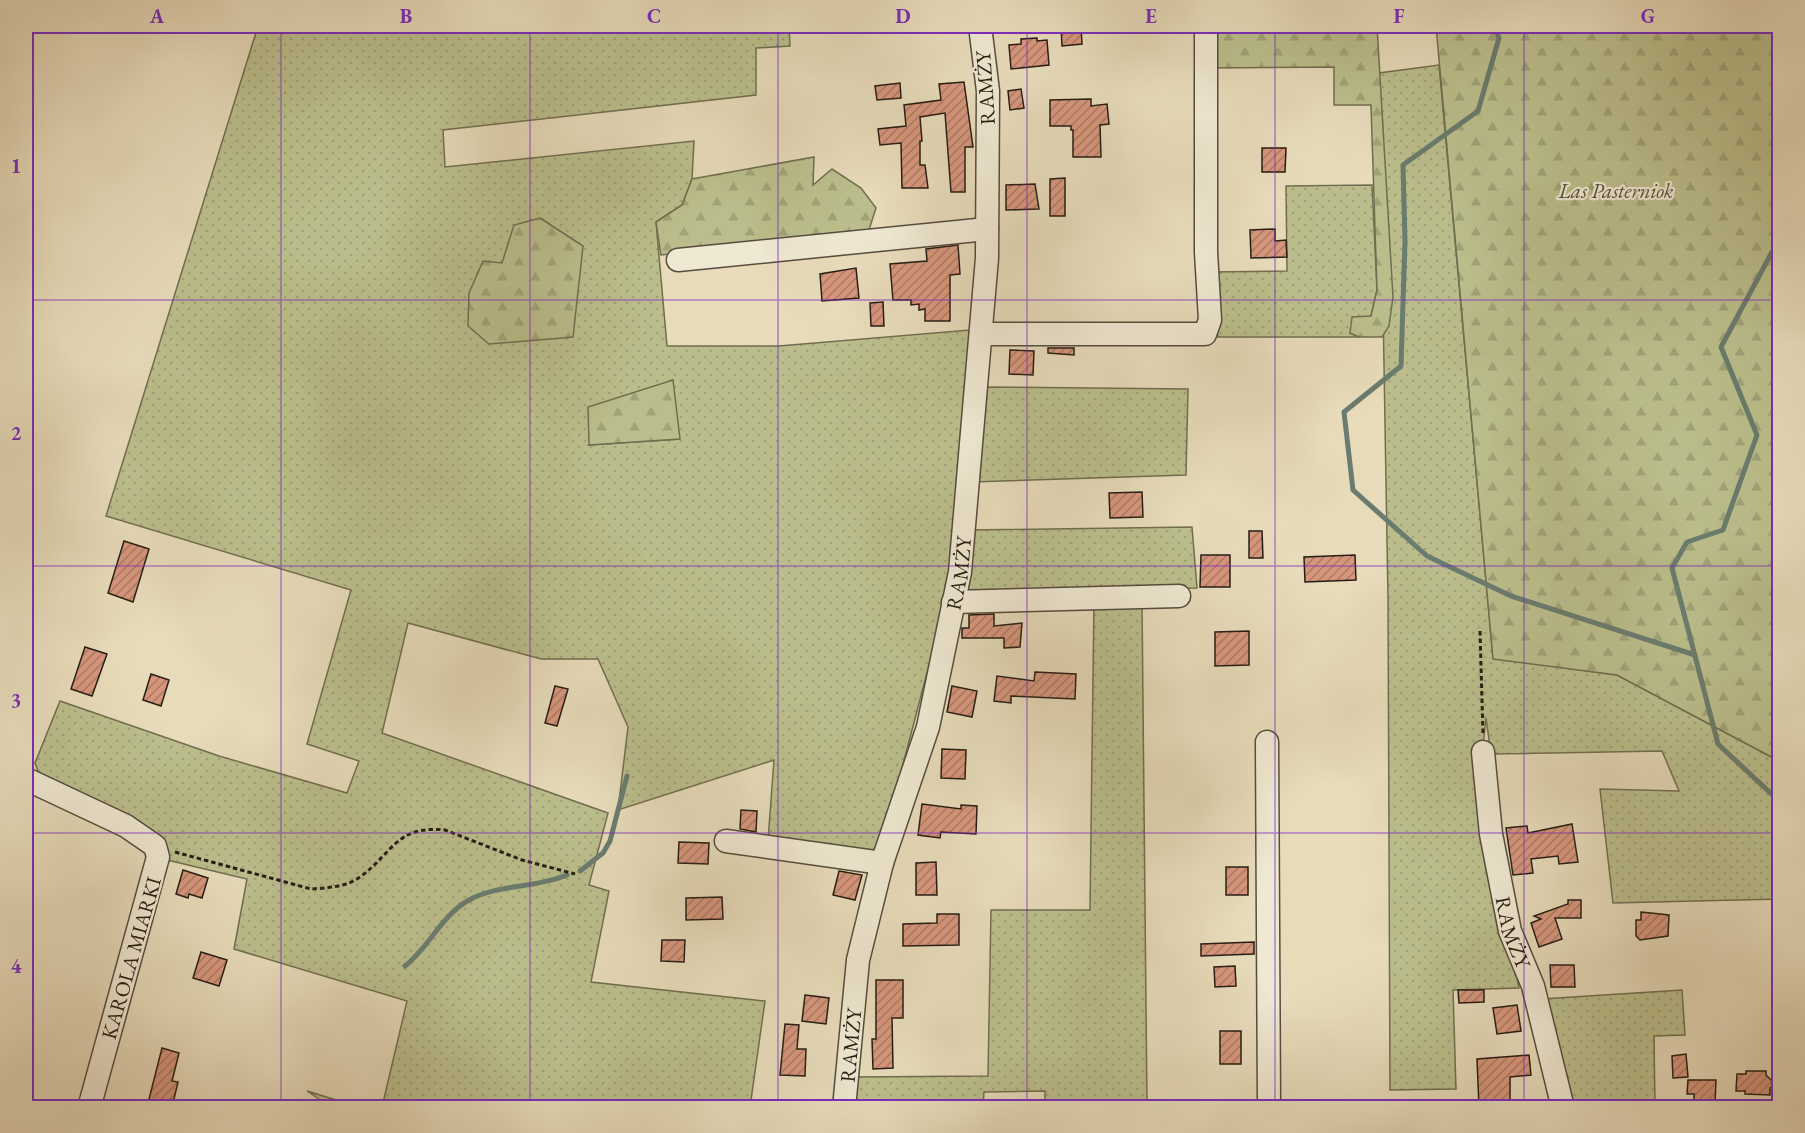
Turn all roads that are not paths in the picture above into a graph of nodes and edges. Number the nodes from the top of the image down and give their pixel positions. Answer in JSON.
{"nodes":[{"id":1,"x":980,"y":26,"type":"edge"},
{"id":2,"x":1206,"y":26,"type":"edge"},
{"id":3,"x":987,"y":229,"type":"junction"},
{"id":4,"x":678,"y":260,"type":"dead end"},
{"id":5,"x":981,"y":334,"type":"junction"},
{"id":6,"x":1179,"y":596,"type":"dead end"},
{"id":7,"x":953,"y":602,"type":"junction"},
{"id":8,"x":1267,"y":742,"type":"dead end"},
{"id":9,"x":1483,"y":752,"type":"road end"},
{"id":10,"x":26,"y":778,"type":"edge"},
{"id":11,"x":726,"y":841,"type":"dead end"},
{"id":12,"x":882,"y":863,"type":"junction"},
{"id":13,"x":89,"y":1107,"type":"edge"},
{"id":14,"x":844,"y":1107,"type":"edge"},
{"id":15,"x":1269,"y":1107,"type":"edge"},
{"id":16,"x":1563,"y":1107,"type":"edge"}],
"edges":[{"from":1,"to":3,"type":"street","name":"RAMŻY"},
{"from":2,"to":5,"type":"street"},
{"from":3,"to":4,"type":"street"},
{"from":3,"to":5,"type":"street","name":"RAMŻY"},
{"from":5,"to":7,"type":"street","name":"RAMŻY"},
{"from":6,"to":7,"type":"street"},
{"from":7,"to":12,"type":"street","name":"RAMŻY"},
{"from":8,"to":15,"type":"street"},
{"from":9,"to":16,"type":"street","name":"RAMŻY"},
{"from":10,"to":13,"type":"street","name":"KAROLA MIARKI"},
{"from":11,"to":12,"type":"street"},
{"from":12,"to":14,"type":"street","name":"RAMŻY"}]}
